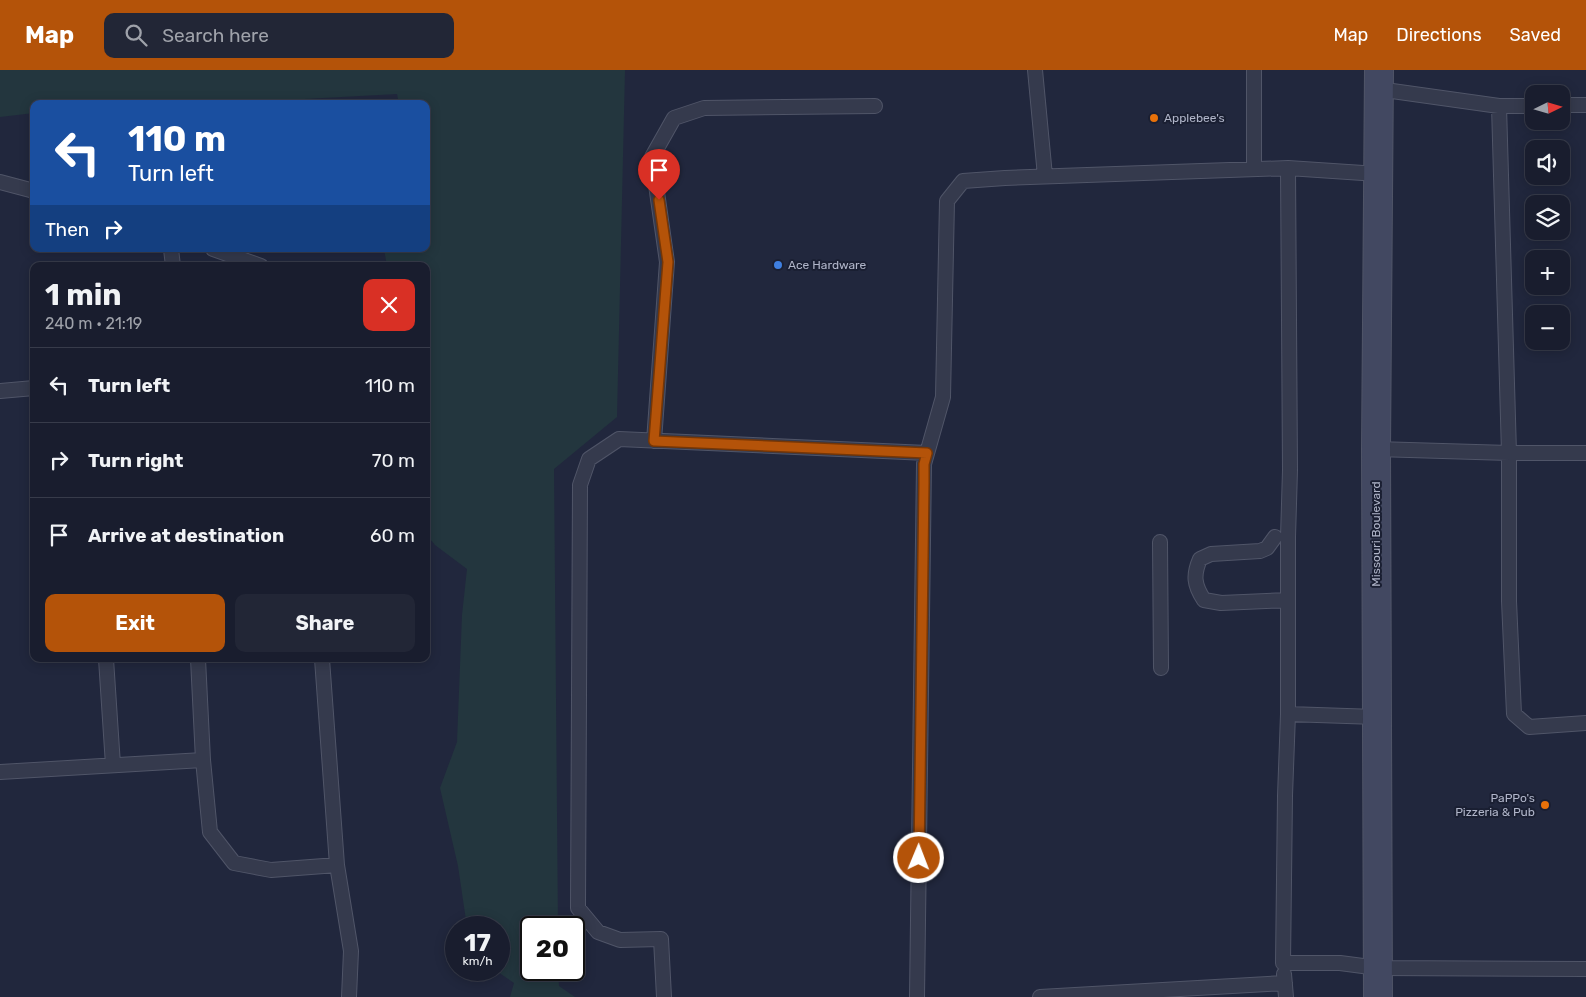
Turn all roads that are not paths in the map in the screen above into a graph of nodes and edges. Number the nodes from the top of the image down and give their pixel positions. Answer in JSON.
{"nodes":[{"id":1,"x":1035,"y":70,"type":"edge"},
{"id":2,"x":1254,"y":70,"type":"edge"},
{"id":3,"x":1378,"y":80,"type":"edge"},
{"id":4,"x":1586,"y":105,"type":"edge"},
{"id":5,"x":875,"y":106,"type":"dead end"},
{"id":6,"x":1499,"y":106,"type":"junction"},
{"id":7,"x":1525,"y":106,"type":"edge"},
{"id":8,"x":1570,"y":106,"type":"edge"},
{"id":9,"x":1288,"y":168,"type":"junction"},
{"id":10,"x":1254,"y":169,"type":"junction"},
{"id":11,"x":1378,"y":174,"type":"junction"},
{"id":12,"x":1045,"y":176,"type":"junction"},
{"id":13,"x":0,"y":182,"type":"edge"},
{"id":14,"x":30,"y":189,"type":"edge"},
{"id":15,"x":221,"y":252,"type":"edge"},
{"id":16,"x":250,"y":262,"type":"edge"},
{"id":17,"x":30,"y":388,"type":"edge"},
{"id":18,"x":0,"y":391,"type":"edge"},
{"id":19,"x":654,"y":441,"type":"junction"},
{"id":20,"x":1376,"y":449,"type":"junction"},
{"id":21,"x":927,"y":453,"type":"junction"},
{"id":22,"x":1509,"y":453,"type":"junction"},
{"id":23,"x":1586,"y":453,"type":"edge"},
{"id":24,"x":1275,"y":537,"type":"dead end"},
{"id":25,"x":1160,"y":542,"type":"dead end"},
{"id":26,"x":1288,"y":600,"type":"junction"},
{"id":27,"x":106,"y":662,"type":"edge"},
{"id":28,"x":198,"y":662,"type":"edge"},
{"id":29,"x":322,"y":662,"type":"edge"},
{"id":30,"x":1161,"y":668,"type":"dead end"},
{"id":31,"x":1288,"y":714,"type":"junction"},
{"id":32,"x":1376,"y":717,"type":"junction"},
{"id":33,"x":1586,"y":723,"type":"edge"},
{"id":34,"x":203,"y":760,"type":"junction"},
{"id":35,"x":113,"y":765,"type":"junction"},
{"id":36,"x":0,"y":772,"type":"edge"},
{"id":37,"x":337,"y":865,"type":"junction"},
{"id":38,"x":1283,"y":964,"type":"junction"},
{"id":39,"x":1378,"y":968,"type":"junction"},
{"id":40,"x":1586,"y":968,"type":"edge"},
{"id":41,"x":1286,"y":990,"type":"edge"},
{"id":42,"x":349,"y":997,"type":"edge"},
{"id":43,"x":664,"y":997,"type":"edge"},
{"id":44,"x":917,"y":997,"type":"edge"},
{"id":45,"x":1040,"y":997,"type":"edge"},
{"id":46,"x":1378,"y":997,"type":"edge"}],
"edges":[{"from":1,"to":12,"type":"lane"},
{"from":2,"to":10,"type":"lane"},
{"from":3,"to":6,"type":"lane"},
{"from":3,"to":11,"type":"main road","name":"Missouri Boulevard"},
{"from":4,"to":8,"type":"lane"},
{"from":5,"to":19,"type":"lane"},
{"from":6,"to":7,"type":"lane"},
{"from":6,"to":22,"type":"lane"},
{"from":9,"to":10,"type":"lane"},
{"from":9,"to":11,"type":"lane"},
{"from":9,"to":26,"type":"lane"},
{"from":10,"to":12,"type":"lane"},
{"from":11,"to":20,"type":"main road","name":"Missouri Boulevard"},
{"from":12,"to":21,"type":"lane"},
{"from":13,"to":14,"type":"lane"},
{"from":15,"to":16,"type":"lane"},
{"from":17,"to":18,"type":"lane"},
{"from":19,"to":21,"type":"lane"},
{"from":19,"to":43,"type":"lane"},
{"from":20,"to":22,"type":"lane"},
{"from":20,"to":32,"type":"main road","name":"Missouri Boulevard"},
{"from":21,"to":44,"type":"lane"},
{"from":22,"to":23,"type":"lane"},
{"from":22,"to":33,"type":"lane"},
{"from":24,"to":26,"type":"lane"},
{"from":25,"to":30,"type":"lane"},
{"from":26,"to":31,"type":"lane"},
{"from":27,"to":35,"type":"lane"},
{"from":28,"to":34,"type":"lane"},
{"from":29,"to":37,"type":"lane"},
{"from":31,"to":32,"type":"lane"},
{"from":31,"to":38,"type":"lane"},
{"from":32,"to":39,"type":"main road","name":"Missouri Boulevard"},
{"from":34,"to":35,"type":"lane"},
{"from":34,"to":37,"type":"lane"},
{"from":35,"to":36,"type":"lane"},
{"from":37,"to":42,"type":"lane"},
{"from":38,"to":39,"type":"lane"},
{"from":38,"to":41,"type":"lane"},
{"from":39,"to":40,"type":"lane"},
{"from":39,"to":46,"type":"main road","name":"Missouri Boulevard"},
{"from":41,"to":45,"type":"lane"}]}
